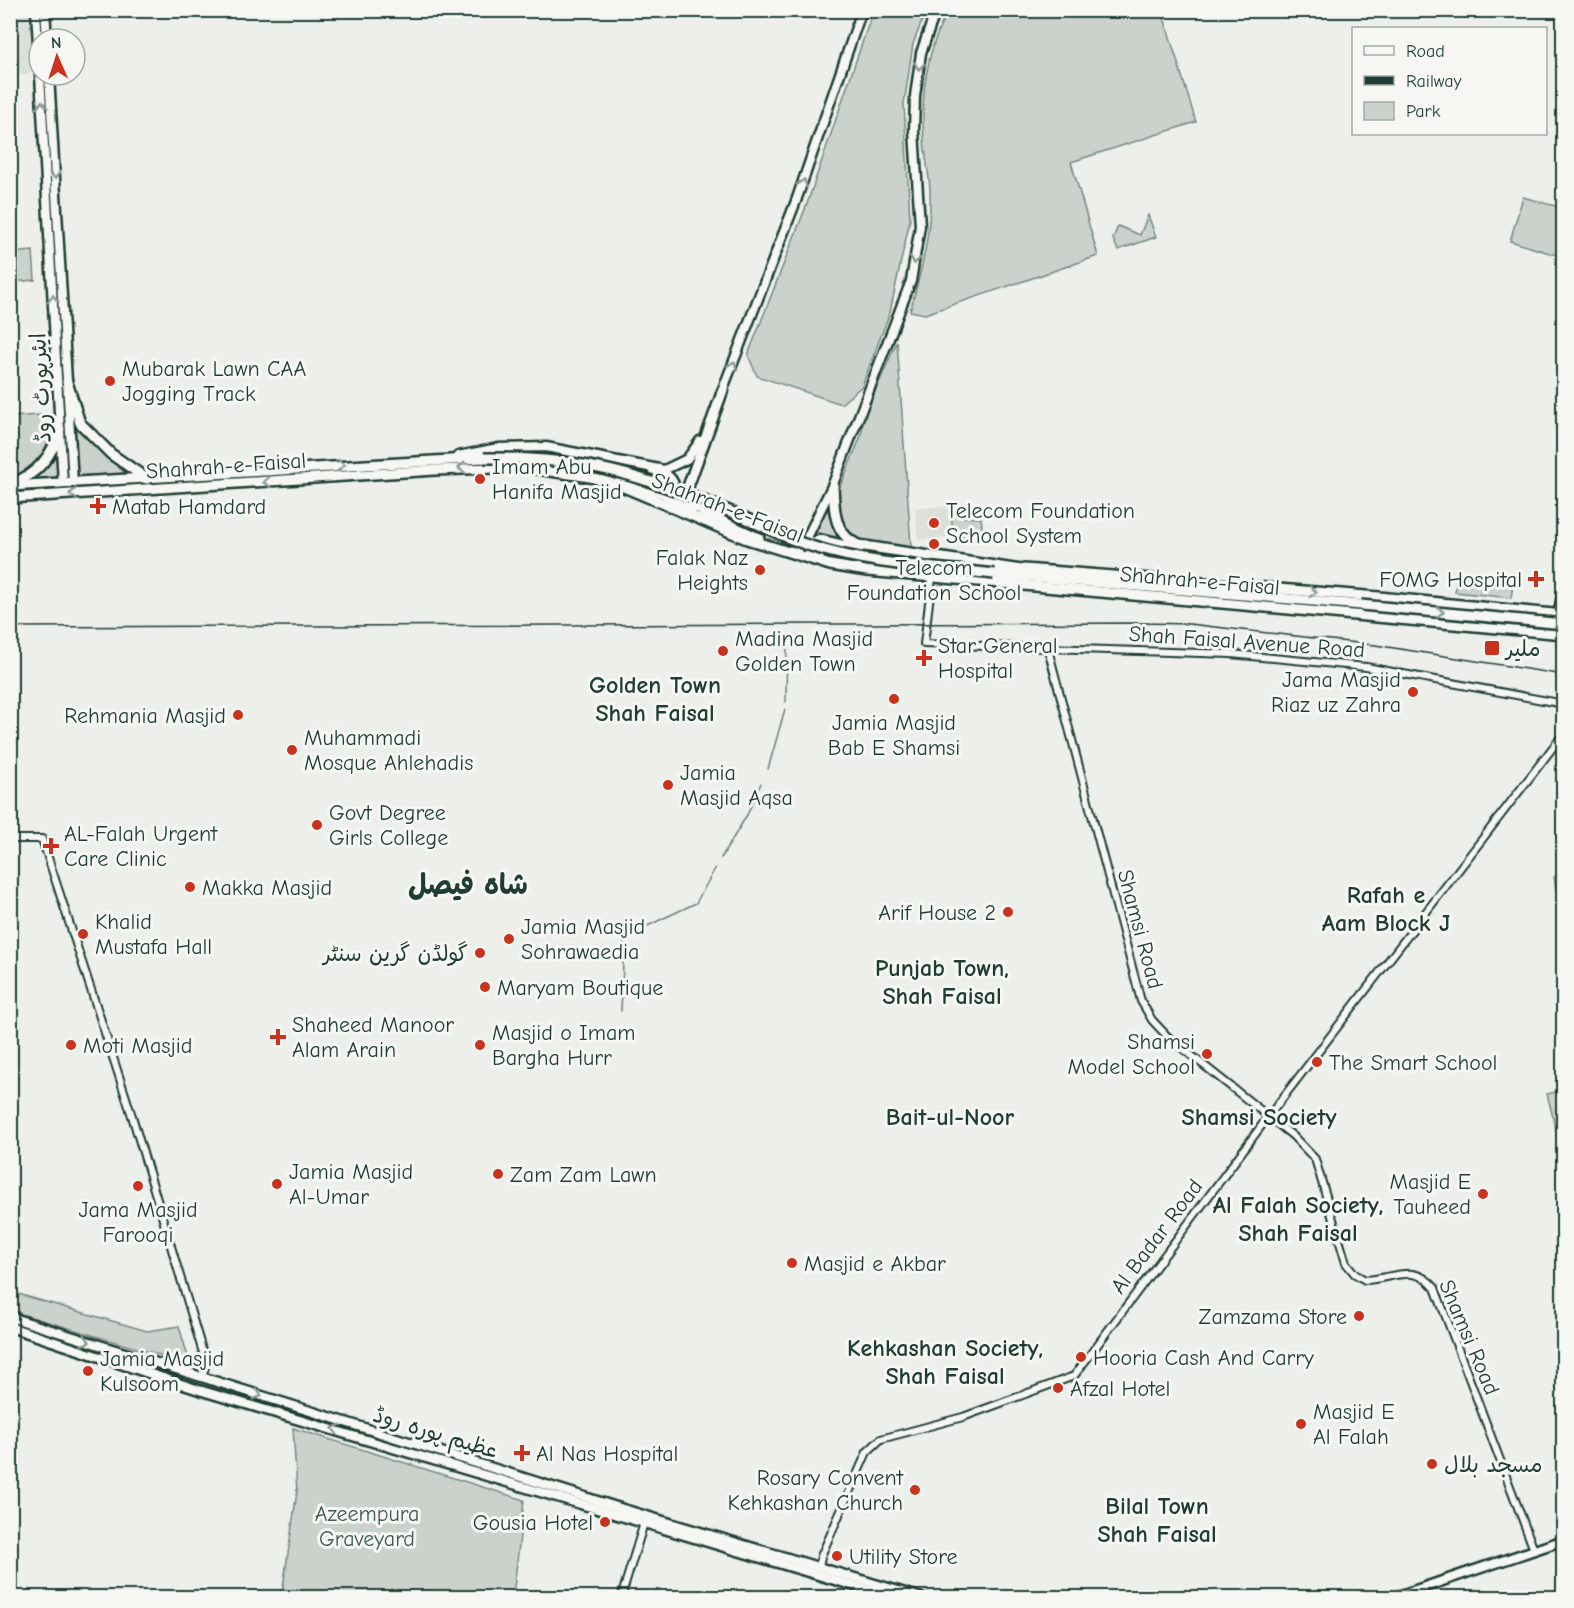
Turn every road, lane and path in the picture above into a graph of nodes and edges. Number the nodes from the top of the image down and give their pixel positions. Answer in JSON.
{"nodes":[{"id":1,"x":36,"y":10,"type":"edge"},
{"id":2,"x":45,"y":10,"type":"edge"},
{"id":3,"x":862,"y":10,"type":"edge"},
{"id":4,"x":936,"y":10,"type":"edge"},
{"id":5,"x":37,"y":27,"type":"edge"},
{"id":6,"x":46,"y":27,"type":"edge"},
{"id":7,"x":41,"y":87,"type":"edge"},
{"id":8,"x":50,"y":87,"type":"edge"},
{"id":9,"x":67,"y":382,"type":"junction"},
{"id":10,"x":723,"y":390,"type":"junction"},
{"id":11,"x":60,"y":429,"type":"junction"},
{"id":12,"x":446,"y":459,"type":"junction"},
{"id":13,"x":652,"y":469,"type":"junction"},
{"id":14,"x":590,"y":477,"type":"junction"},
{"id":15,"x":147,"y":479,"type":"junction"},
{"id":16,"x":63,"y":483,"type":"junction"},
{"id":17,"x":73,"y":483,"type":"junction"},
{"id":18,"x":833,"y":484,"type":"junction"},
{"id":19,"x":10,"y":485,"type":"edge"},
{"id":20,"x":666,"y":496,"type":"junction"},
{"id":21,"x":10,"y":498,"type":"edge"},
{"id":22,"x":714,"y":518,"type":"junction"},
{"id":23,"x":882,"y":550,"type":"junction"},
{"id":24,"x":782,"y":551,"type":"junction"},
{"id":25,"x":1024,"y":569,"type":"junction"},
{"id":26,"x":867,"y":571,"type":"junction"},
{"id":27,"x":1041,"y":577,"type":"junction"},
{"id":28,"x":932,"y":578,"type":"junction"},
{"id":29,"x":1563,"y":589,"type":"edge"},
{"id":30,"x":1361,"y":609,"type":"junction"},
{"id":31,"x":1524,"y":611,"type":"junction"},
{"id":32,"x":1563,"y":618,"type":"edge"},
{"id":33,"x":1520,"y":630,"type":"junction"},
{"id":34,"x":1563,"y":634,"type":"edge"},
{"id":35,"x":1048,"y":650,"type":"junction"},
{"id":36,"x":1563,"y":704,"type":"edge"},
{"id":37,"x":1563,"y":733,"type":"edge"},
{"id":38,"x":10,"y":839,"type":"edge"},
{"id":39,"x":1268,"y":1117,"type":"junction"},
{"id":40,"x":10,"y":1317,"type":"edge"},
{"id":41,"x":10,"y":1327,"type":"edge"},
{"id":42,"x":202,"y":1378,"type":"junction"},
{"id":43,"x":644,"y":1522,"type":"junction"},
{"id":44,"x":1563,"y":1540,"type":"edge"},
{"id":45,"x":1534,"y":1550,"type":"junction"},
{"id":46,"x":819,"y":1568,"type":"junction"},
{"id":47,"x":621,"y":1598,"type":"edge"},
{"id":48,"x":895,"y":1598,"type":"edge"},
{"id":49,"x":922,"y":1598,"type":"edge"},
{"id":50,"x":1392,"y":1598,"type":"edge"}],
"edges":[{"from":1,"to":5,"type":"main road"},
{"from":2,"to":6,"type":"main road"},
{"from":10,"to":3,"type":"main road","one_way":true},
{"from":4,"to":18,"type":"main road","one_way":true},
{"from":11,"to":7,"type":"main road","name":"ایئرپورٹ روڈ","one_way":true},
{"from":8,"to":9,"type":"main road","name":"ایئرپورٹ روڈ","one_way":true},
{"from":9,"to":15,"type":"highway"},
{"from":9,"to":17,"type":"main road","name":"ایئرپورٹ روڈ"},
{"from":10,"to":13,"type":"main road"},
{"from":10,"to":22,"type":"highway"},
{"from":11,"to":16,"type":"main road","name":"ایئرپورٹ روڈ"},
{"from":11,"to":19,"type":"highway"},
{"from":12,"to":13,"type":"main road"},
{"from":15,"to":12,"type":"highway","name":"Shahrah-e-Faisal","one_way":true},
{"from":12,"to":27,"type":"highway","name":"Shahrah-e-Faisal","bridge":true},
{"from":13,"to":20,"type":"highway"},
{"from":14,"to":20,"type":"highway"},
{"from":14,"to":21,"type":"highway","name":"Shahrah-e-Faisal","one_way":true},
{"from":14,"to":24,"type":"highway","name":"Shahrah-e-Faisal"},
{"from":15,"to":17,"type":"highway","name":"Shahrah-e-Faisal"},
{"from":16,"to":17,"type":"highway","name":"Shahrah-e-Faisal"},
{"from":16,"to":19,"type":"highway","name":"Shahrah-e-Faisal"},
{"from":18,"to":23,"type":"highway"},
{"from":18,"to":24,"type":"main road"},
{"from":20,"to":22,"type":"highway"},
{"from":22,"to":24,"type":"highway"},
{"from":23,"to":25,"type":"highway"},
{"from":23,"to":26,"type":"highway"},
{"from":24,"to":26,"type":"highway","name":"Shahrah-e-Faisal"},
{"from":25,"to":27,"type":"highway"},
{"from":25,"to":31,"type":"highway","one_way":true},
{"from":26,"to":28,"type":"highway","name":"Shahrah-e-Faisal"},
{"from":27,"to":30,"type":"highway","name":"Shahrah-e-Faisal"},
{"from":28,"to":30,"type":"highway","name":"Shahrah-e-Faisal"},
{"from":28,"to":35,"type":"street","name":"Shah Faisal Avenue Road"},
{"from":29,"to":32,"type":"highway"},
{"from":30,"to":32,"type":"highway","one_way":true,"bridge":true},
{"from":30,"to":33,"type":"highway"},
{"from":31,"to":32,"type":"highway"},
{"from":31,"to":33,"type":"highway"},
{"from":33,"to":34,"type":"highway"},
{"from":35,"to":36,"type":"street","name":"Shah Faisal Avenue Road"},
{"from":35,"to":39,"type":"street","name":"Shamsi Road"},
{"from":37,"to":39,"type":"street","name":"Al Badar Road"},
{"from":38,"to":42,"type":"street"},
{"from":39,"to":45,"type":"street","name":"Shamsi Road"},
{"from":39,"to":46,"type":"street","name":"Al Badar Road"},
{"from":40,"to":42,"type":"main road","name":"عظیم پورہ روڈ","one_way":true},
{"from":43,"to":41,"type":"main road","name":"عظیم پورہ روڈ","one_way":true},
{"from":42,"to":46,"type":"main road","name":"عظیم پورہ روڈ","one_way":true},
{"from":43,"to":47,"type":"street"},
{"from":43,"to":48,"type":"main road","name":"عظیم پورہ روڈ"},
{"from":44,"to":45,"type":"main road"},
{"from":45,"to":50,"type":"main road"},
{"from":46,"to":49,"type":"main road","name":"عظیم پورہ روڈ"}]}
